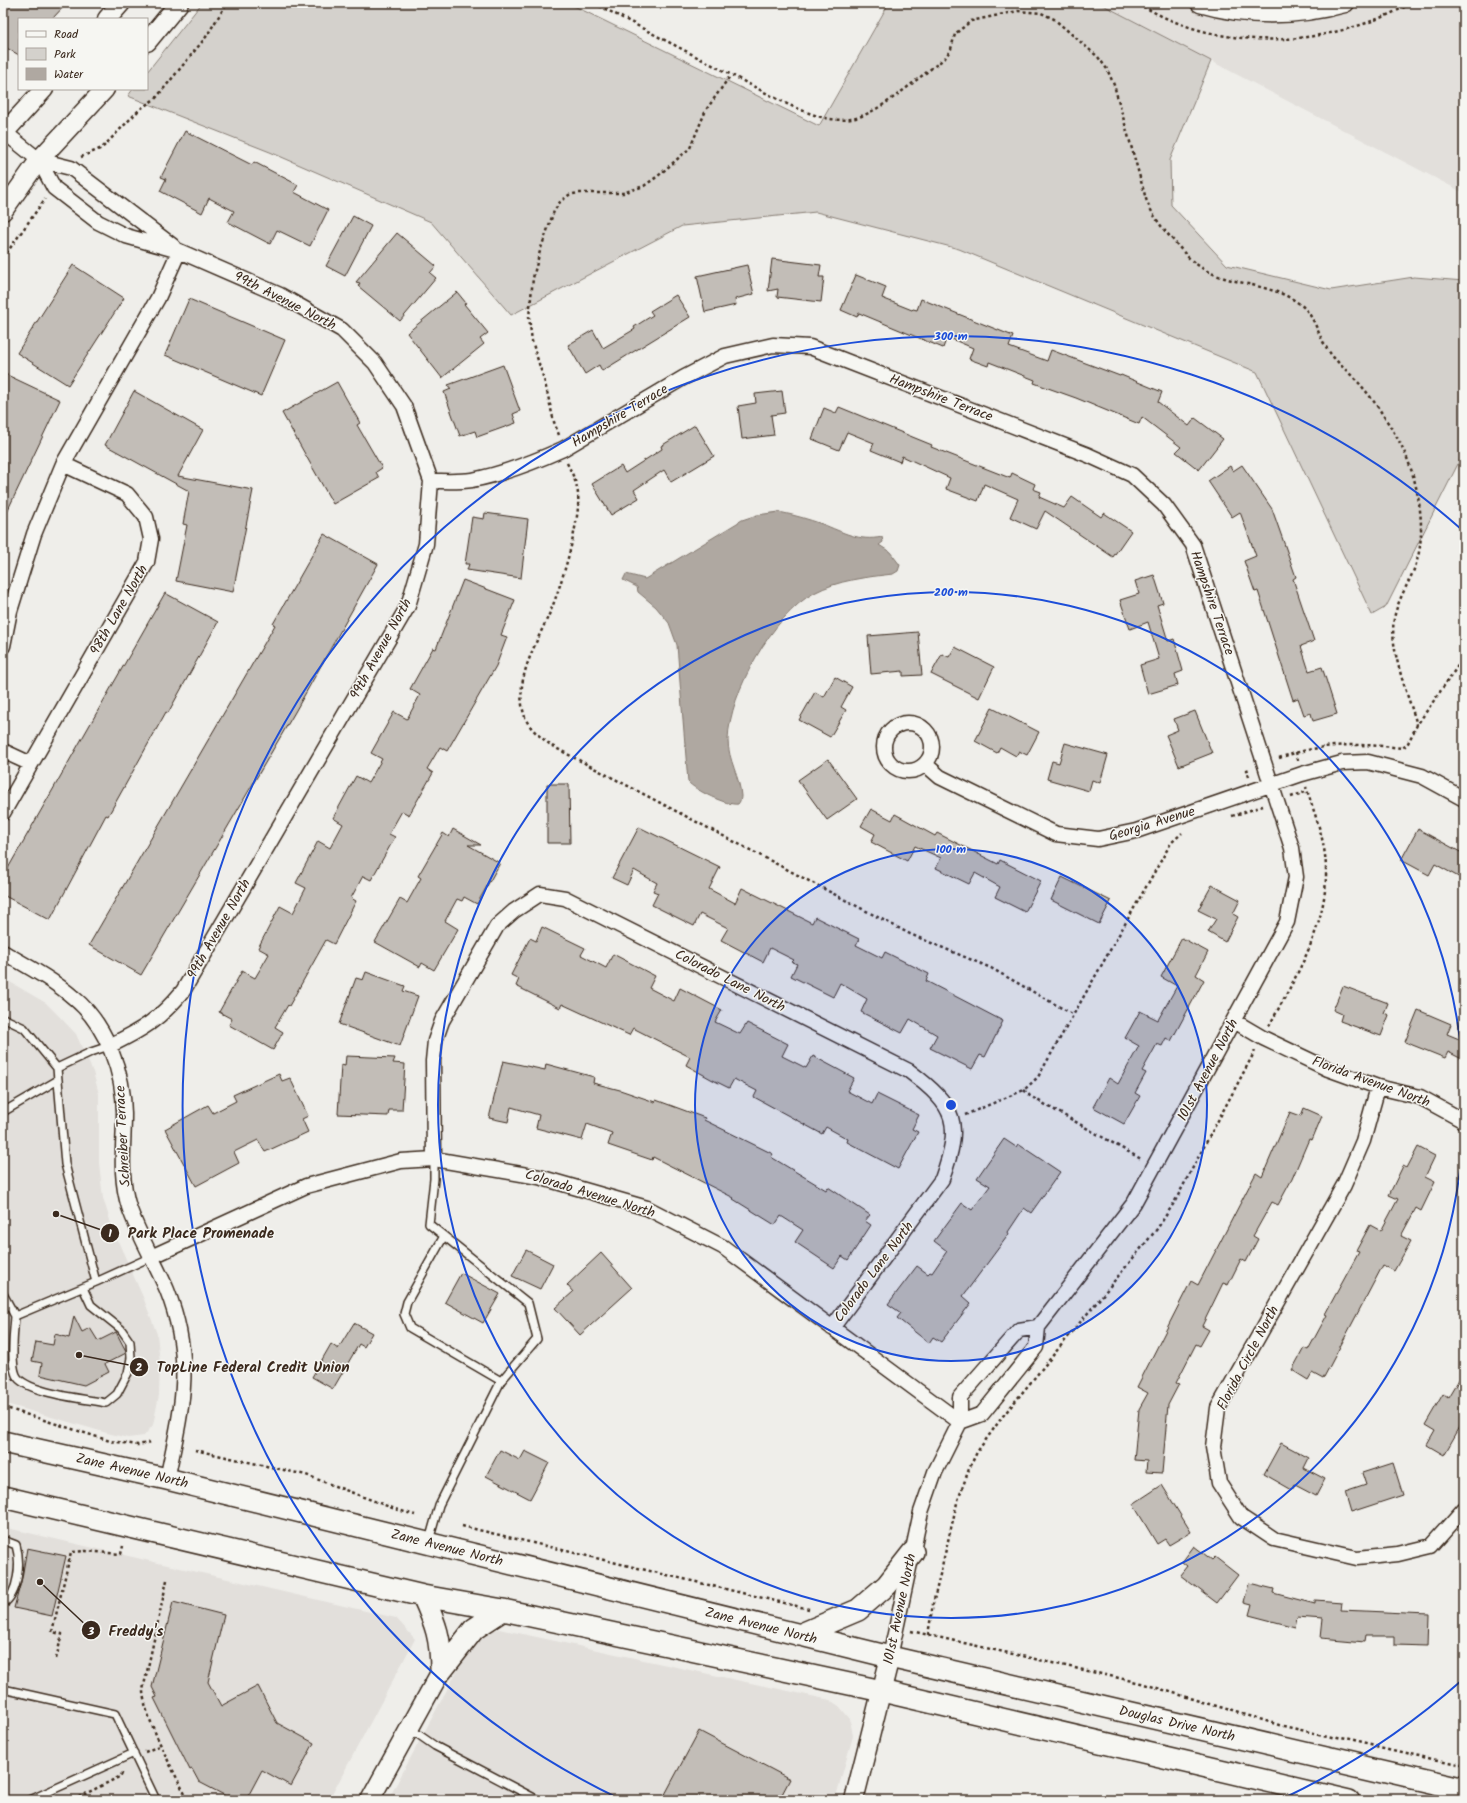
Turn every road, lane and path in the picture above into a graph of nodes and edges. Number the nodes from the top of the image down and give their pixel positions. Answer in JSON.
{"nodes":[{"id":1,"x":121,"y":3,"type":"edge"},
{"id":2,"x":179,"y":3,"type":"edge"},
{"id":3,"x":227,"y":3,"type":"edge"},
{"id":4,"x":594,"y":3,"type":"edge"},
{"id":5,"x":1200,"y":3,"type":"edge"},
{"id":6,"x":1345,"y":3,"type":"edge"},
{"id":7,"x":108,"y":18,"type":"edge"},
{"id":8,"x":148,"y":41,"type":"edge"},
{"id":9,"x":730,"y":76,"type":"junction"},
{"id":10,"x":43,"y":90,"type":"edge"},
{"id":11,"x":104,"y":90,"type":"edge"},
{"id":12,"x":3,"y":132,"type":"edge"},
{"id":13,"x":82,"y":156,"type":"dead end"},
{"id":14,"x":39,"y":160,"type":"junction"},
{"id":15,"x":40,"y":206,"type":"dead end"},
{"id":16,"x":3,"y":211,"type":"edge"},
{"id":17,"x":180,"y":251,"type":"junction"},
{"id":18,"x":3,"y":258,"type":"edge"},
{"id":19,"x":560,"y":436,"type":"dead end"},
{"id":20,"x":565,"y":458,"type":"dead end"},
{"id":21,"x":62,"y":464,"type":"junction"},
{"id":22,"x":431,"y":481,"type":"junction"},
{"id":23,"x":3,"y":646,"type":"edge"},
{"id":24,"x":1464,"y":657,"type":"edge"},
{"id":25,"x":1417,"y":725,"type":"junction"},
{"id":26,"x":3,"y":751,"type":"edge"},
{"id":27,"x":1278,"y":759,"type":"dead end"},
{"id":28,"x":31,"y":764,"type":"junction"},
{"id":29,"x":925,"y":764,"type":"dead end"},
{"id":30,"x":1272,"y":784,"type":"junction"},
{"id":31,"x":1308,"y":791,"type":"dead end"},
{"id":32,"x":1464,"y":799,"type":"edge"},
{"id":33,"x":1259,"y":808,"type":"dead end"},
{"id":34,"x":3,"y":813,"type":"edge"},
{"id":35,"x":1231,"y":816,"type":"dead end"},
{"id":36,"x":1186,"y":832,"type":"dead end"},
{"id":37,"x":3,"y":952,"type":"edge"},
{"id":38,"x":1074,"y":1015,"type":"junction"},
{"id":39,"x":3,"y":1018,"type":"edge"},
{"id":40,"x":1234,"y":1021,"type":"junction"},
{"id":41,"x":1269,"y":1026,"type":"dead end"},
{"id":42,"x":109,"y":1046,"type":"junction"},
{"id":43,"x":1254,"y":1054,"type":"dead end"},
{"id":44,"x":56,"y":1068,"type":"junction"},
{"id":45,"x":58,"y":1080,"type":"junction"},
{"id":46,"x":1378,"y":1087,"type":"junction"},
{"id":47,"x":1024,"y":1090,"type":"junction"},
{"id":48,"x":3,"y":1112,"type":"edge"},
{"id":49,"x":952,"y":1120,"type":"junction"},
{"id":50,"x":1464,"y":1121,"type":"edge"},
{"id":51,"x":434,"y":1159,"type":"junction"},
{"id":52,"x":1156,"y":1166,"type":"junction"},
{"id":53,"x":444,"y":1236,"type":"junction"},
{"id":54,"x":151,"y":1257,"type":"junction"},
{"id":55,"x":96,"y":1282,"type":"junction"},
{"id":56,"x":83,"y":1288,"type":"junction"},
{"id":57,"x":3,"y":1294,"type":"edge"},
{"id":58,"x":15,"y":1316,"type":"junction"},
{"id":59,"x":1038,"y":1327,"type":"junction"},
{"id":60,"x":832,"y":1328,"type":"junction"},
{"id":61,"x":501,"y":1381,"type":"junction"},
{"id":62,"x":3,"y":1407,"type":"edge"},
{"id":63,"x":960,"y":1422,"type":"junction"},
{"id":64,"x":3,"y":1442,"type":"edge"},
{"id":65,"x":152,"y":1442,"type":"dead end"},
{"id":66,"x":195,"y":1450,"type":"dead end"},
{"id":67,"x":167,"y":1479,"type":"junction"},
{"id":68,"x":3,"y":1496,"type":"edge"},
{"id":69,"x":1464,"y":1509,"type":"edge"},
{"id":70,"x":415,"y":1514,"type":"dead end"},
{"id":71,"x":462,"y":1526,"type":"dead end"},
{"id":72,"x":3,"y":1540,"type":"edge"},
{"id":73,"x":429,"y":1544,"type":"junction"},
{"id":74,"x":123,"y":1546,"type":"dead end"},
{"id":75,"x":913,"y":1552,"type":"junction"},
{"id":76,"x":167,"y":1580,"type":"dead end"},
{"id":77,"x":423,"y":1596,"type":"junction"},
{"id":78,"x":3,"y":1604,"type":"edge"},
{"id":79,"x":503,"y":1610,"type":"junction"},
{"id":80,"x":814,"y":1611,"type":"dead end"},
{"id":81,"x":896,"y":1628,"type":"junction"},
{"id":82,"x":799,"y":1635,"type":"junction"},
{"id":83,"x":928,"y":1635,"type":"junction"},
{"id":84,"x":890,"y":1657,"type":"junction"},
{"id":85,"x":56,"y":1659,"type":"dead end"},
{"id":86,"x":441,"y":1671,"type":"junction"},
{"id":87,"x":3,"y":1689,"type":"edge"},
{"id":88,"x":882,"y":1691,"type":"junction"},
{"id":89,"x":409,"y":1728,"type":"junction"},
{"id":90,"x":134,"y":1753,"type":"junction"},
{"id":91,"x":1464,"y":1767,"type":"edge"},
{"id":92,"x":1464,"y":1790,"type":"edge"},
{"id":93,"x":30,"y":1800,"type":"edge"},
{"id":94,"x":156,"y":1800,"type":"edge"},
{"id":95,"x":188,"y":1800,"type":"edge"},
{"id":96,"x":370,"y":1800,"type":"edge"},
{"id":97,"x":538,"y":1800,"type":"edge"},
{"id":98,"x":854,"y":1800,"type":"edge"},
{"id":99,"x":1348,"y":1800,"type":"edge"}],
"edges":[{"from":1,"to":7,"type":"street"},
{"from":2,"to":8,"type":"street"},
{"from":3,"to":13,"type":"path"},
{"from":4,"to":9,"type":"path"},
{"from":5,"to":6,"type":"street"},
{"from":9,"to":19,"type":"path"},
{"from":9,"to":25,"type":"path"},
{"from":10,"to":12,"type":"street"},
{"from":11,"to":14,"type":"street"},
{"from":12,"to":14,"type":"street"},
{"from":14,"to":16,"type":"street"},
{"from":14,"to":17,"type":"street","name":"99th Avenue North"},
{"from":14,"to":17,"type":"street","name":"99th Avenue North"},
{"from":15,"to":18,"type":"path"},
{"from":17,"to":21,"type":"street"},
{"from":17,"to":22,"type":"street","name":"99th Avenue North"},
{"from":20,"to":38,"type":"path"},
{"from":21,"to":23,"type":"street"},
{"from":21,"to":28,"type":"street","name":"98th Lane North"},
{"from":22,"to":30,"type":"street","name":"Hampshire Terrace"},
{"from":22,"to":42,"type":"street","name":"99th Avenue North"},
{"from":24,"to":25,"type":"path"},
{"from":25,"to":27,"type":"path"},
{"from":26,"to":28,"type":"street"},
{"from":28,"to":34,"type":"street","name":"98th Lane North"},
{"from":29,"to":30,"type":"street","name":"Georgia Avenue"},
{"from":30,"to":32,"type":"street","name":"Georgia Avenue"},
{"from":30,"to":40,"type":"street","name":"101st Avenue North"},
{"from":31,"to":41,"type":"path"},
{"from":33,"to":35,"type":"path"},
{"from":36,"to":38,"type":"path"},
{"from":37,"to":42,"type":"street","name":"Schreiber Terrace"},
{"from":38,"to":47,"type":"path"},
{"from":39,"to":44,"type":"lane"},
{"from":40,"to":46,"type":"street","name":"Florida Avenue North"},
{"from":40,"to":52,"type":"street","name":"101st Avenue North"},
{"from":42,"to":44,"type":"lane"},
{"from":42,"to":54,"type":"street","name":"Schreiber Terrace"},
{"from":43,"to":83,"type":"path"},
{"from":44,"to":45,"type":"lane"},
{"from":45,"to":48,"type":"lane"},
{"from":45,"to":55,"type":"lane"},
{"from":46,"to":50,"type":"street","name":"Florida Avenue North"},
{"from":46,"to":69,"type":"street","name":"Florida Circle North"},
{"from":47,"to":49,"type":"path"},
{"from":47,"to":52,"type":"path"},
{"from":49,"to":51,"type":"street","name":"Colorado Lane North"},
{"from":49,"to":60,"type":"street","name":"Colorado Lane North"},
{"from":51,"to":53,"type":"lane"},
{"from":51,"to":54,"type":"street","name":"Colorado Avenue North"},
{"from":51,"to":60,"type":"street","name":"Colorado Avenue North"},
{"from":52,"to":59,"type":"street","name":"101st Avenue North"},
{"from":53,"to":61,"type":"lane"},
{"from":53,"to":61,"type":"lane"},
{"from":54,"to":55,"type":"lane"},
{"from":54,"to":67,"type":"street","name":"Schreiber Terrace"},
{"from":55,"to":56,"type":"lane"},
{"from":56,"to":58,"type":"lane"},
{"from":56,"to":58,"type":"lane"},
{"from":57,"to":58,"type":"lane"},
{"from":59,"to":63,"type":"street"},
{"from":59,"to":63,"type":"street","name":"101st Avenue North"},
{"from":60,"to":63,"type":"street","name":"Colorado Avenue North"},
{"from":61,"to":73,"type":"lane"},
{"from":62,"to":65,"type":"path"},
{"from":63,"to":75,"type":"street","name":"101st Avenue North"},
{"from":64,"to":67,"type":"main road","name":"Zane Avenue North"},
{"from":66,"to":70,"type":"path"},
{"from":67,"to":73,"type":"main road","name":"Zane Avenue North"},
{"from":68,"to":77,"type":"main road"},
{"from":71,"to":80,"type":"path"},
{"from":72,"to":78,"type":"lane"},
{"from":73,"to":82,"type":"main road","name":"Zane Avenue North"},
{"from":74,"to":85,"type":"path"},
{"from":75,"to":81,"type":"street","name":"101st Avenue North"},
{"from":75,"to":82,"type":"main road"},
{"from":76,"to":95,"type":"path"},
{"from":77,"to":79,"type":"main road"},
{"from":77,"to":86,"type":"main road"},
{"from":79,"to":86,"type":"main road"},
{"from":79,"to":88,"type":"main road"},
{"from":81,"to":83,"type":"path"},
{"from":81,"to":84,"type":"street","name":"101st Avenue North"},
{"from":82,"to":84,"type":"main road","name":"Zane Avenue North"},
{"from":83,"to":91,"type":"path"},
{"from":84,"to":88,"type":"street","name":"101st Avenue North"},
{"from":84,"to":92,"type":"main road","name":"Douglas Drive North"},
{"from":86,"to":89,"type":"street"},
{"from":87,"to":90,"type":"lane"},
{"from":88,"to":98,"type":"street","name":"101st Avenue North"},
{"from":88,"to":99,"type":"main road"},
{"from":89,"to":96,"type":"street"},
{"from":89,"to":97,"type":"lane"},
{"from":90,"to":93,"type":"lane"},
{"from":90,"to":94,"type":"lane"}]}
